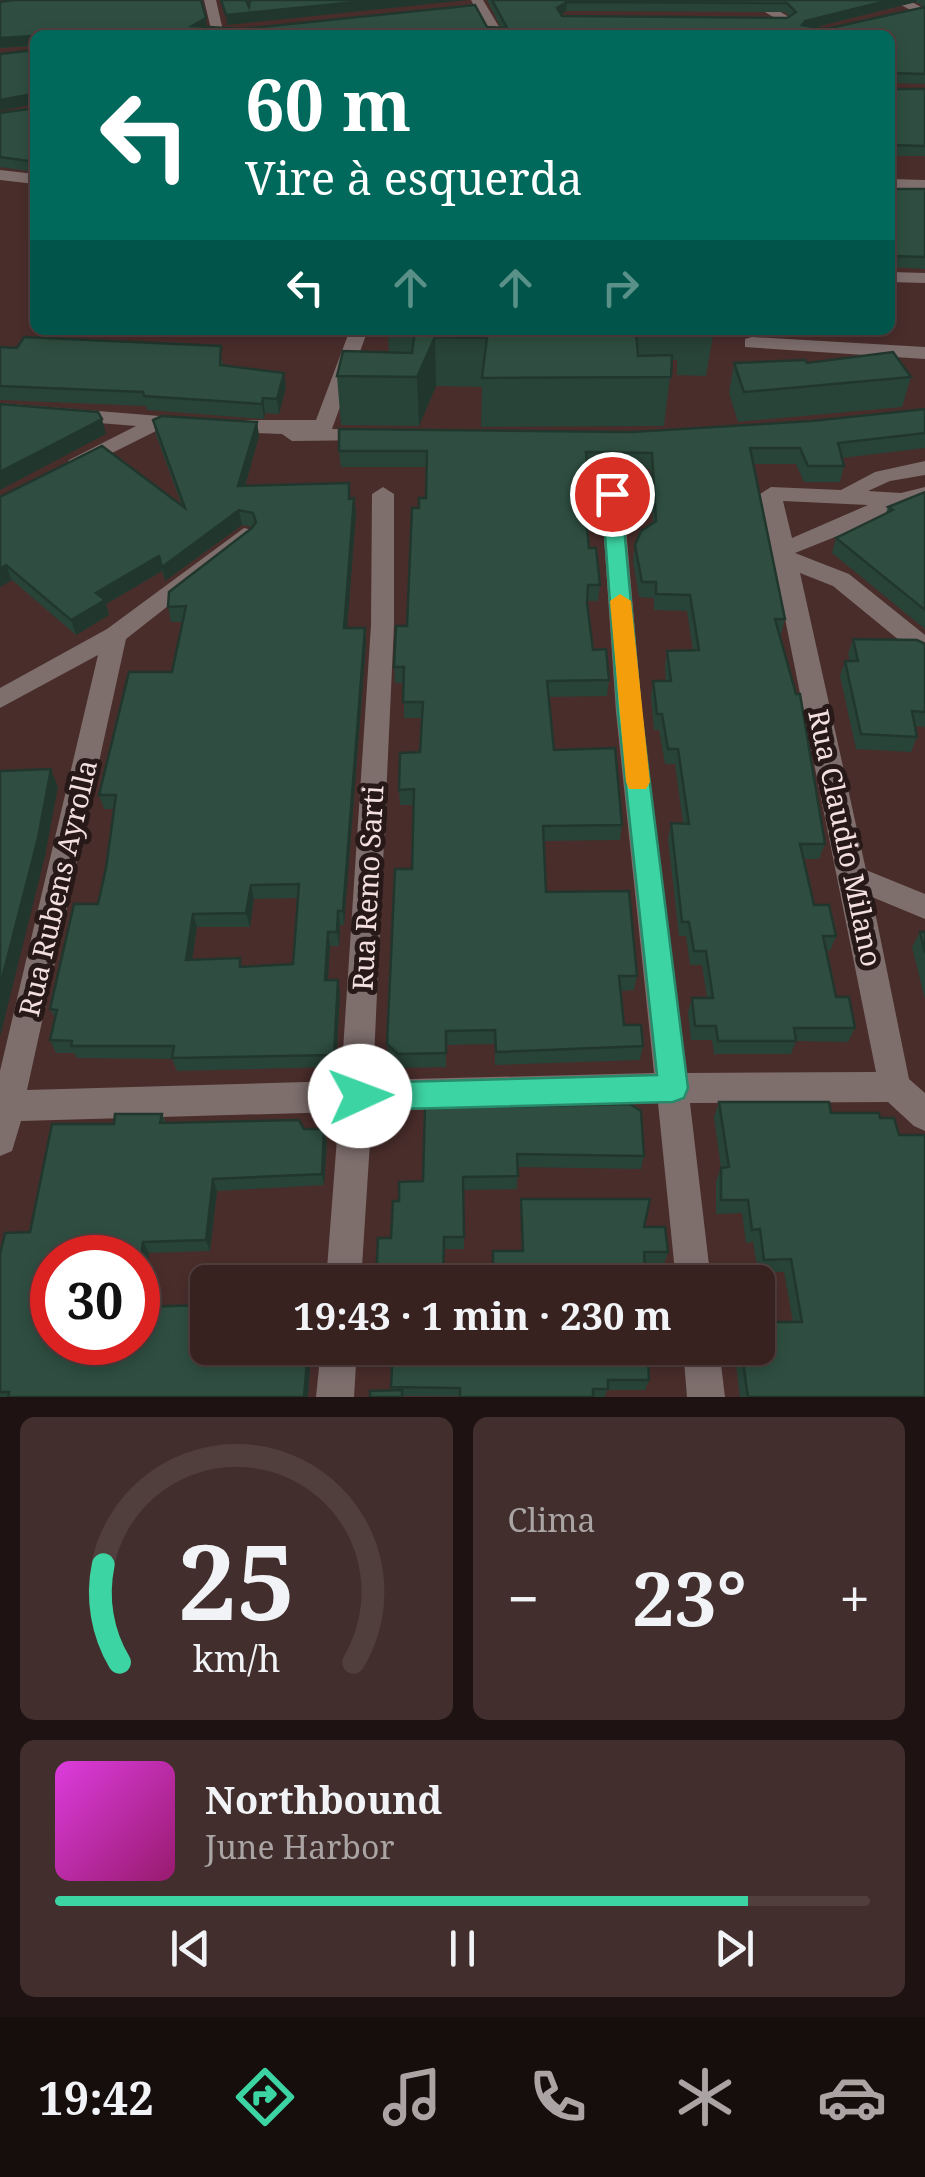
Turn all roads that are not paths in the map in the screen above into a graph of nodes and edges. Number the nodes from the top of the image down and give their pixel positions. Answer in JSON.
{"nodes":[{"id":1,"x":210,"y":0,"type":"edge"},
{"id":2,"x":751,"y":0,"type":"edge"},
{"id":3,"x":898,"y":0,"type":"edge"},
{"id":4,"x":475,"y":5,"type":"edge"},
{"id":5,"x":921,"y":12,"type":"edge"},
{"id":6,"x":888,"y":17,"type":"edge"},
{"id":7,"x":748,"y":20,"type":"edge"},
{"id":8,"x":785,"y":20,"type":"junction"},
{"id":9,"x":218,"y":30,"type":"edge"},
{"id":10,"x":493,"y":30,"type":"edge"},
{"id":11,"x":810,"y":30,"type":"edge"},
{"id":12,"x":0,"y":175,"type":"edge"},
{"id":13,"x":30,"y":179,"type":"edge"},
{"id":14,"x":895,"y":184,"type":"edge"},
{"id":15,"x":925,"y":184,"type":"edge"},
{"id":16,"x":895,"y":277,"type":"edge"},
{"id":17,"x":925,"y":278,"type":"edge"},
{"id":18,"x":358,"y":335,"type":"dead end"},
{"id":19,"x":752,"y":343,"type":"dead end"},
{"id":20,"x":925,"y":353,"type":"edge"},
{"id":21,"x":0,"y":409,"type":"edge"},
{"id":22,"x":160,"y":422,"type":"junction"},
{"id":23,"x":292,"y":435,"type":"dead end"},
{"id":24,"x":385,"y":436,"type":"edge"},
{"id":25,"x":925,"y":468,"type":"edge"},
{"id":26,"x":60,"y":473,"type":"edge"},
{"id":27,"x":382,"y":494,"type":"dead end"},
{"id":28,"x":612,"y":494,"type":"dead end"},
{"id":29,"x":925,"y":494,"type":"edge"},
{"id":30,"x":846,"y":497,"type":"junction"},
{"id":31,"x":898,"y":499,"type":"junction"},
{"id":32,"x":244,"y":535,"type":"edge"},
{"id":33,"x":783,"y":554,"type":"junction"},
{"id":34,"x":114,"y":635,"type":"junction"},
{"id":35,"x":925,"y":648,"type":"edge"},
{"id":36,"x":0,"y":700,"type":"edge"},
{"id":37,"x":854,"y":877,"type":"junction"},
{"id":38,"x":925,"y":907,"type":"edge"},
{"id":39,"x":895,"y":1086,"type":"junction"},
{"id":40,"x":673,"y":1088,"type":"junction"},
{"id":41,"x":360,"y":1096,"type":"junction"},
{"id":42,"x":4,"y":1106,"type":"edge"},
{"id":43,"x":925,"y":1115,"type":"edge"},
{"id":44,"x":0,"y":1140,"type":"edge"},
{"id":45,"x":345,"y":1265,"type":"edge"},
{"id":46,"x":692,"y":1265,"type":"edge"},
{"id":47,"x":338,"y":1365,"type":"edge"},
{"id":48,"x":703,"y":1365,"type":"edge"},
{"id":49,"x":335,"y":1397,"type":"edge"},
{"id":50,"x":706,"y":1397,"type":"edge"}],
"edges":[{"from":1,"to":9,"type":"street"},
{"from":2,"to":8,"type":"street"},
{"from":3,"to":5,"type":"street"},
{"from":4,"to":10,"type":"street"},
{"from":5,"to":6,"type":"street"},
{"from":7,"to":8,"type":"street"},
{"from":8,"to":11,"type":"street"},
{"from":12,"to":13,"type":"street"},
{"from":14,"to":15,"type":"street"},
{"from":16,"to":17,"type":"street"},
{"from":18,"to":22,"type":"street"},
{"from":19,"to":20,"type":"street"},
{"from":21,"to":22,"type":"street"},
{"from":22,"to":26,"type":"street"},
{"from":23,"to":24,"type":"street"},
{"from":25,"to":30,"type":"street"},
{"from":27,"to":41,"type":"street","name":"Rua Remo Sarti"},
{"from":28,"to":40,"type":"street"},
{"from":29,"to":31,"type":"street","name":"Rua Claudio Milano"},
{"from":30,"to":31,"type":"street","name":"Rua Claudio Milano"},
{"from":30,"to":33,"type":"street","name":"Rua Claudio Milano"},
{"from":31,"to":33,"type":"street","name":"Rua Claudio Milano"},
{"from":32,"to":34,"type":"street"},
{"from":33,"to":35,"type":"street"},
{"from":33,"to":37,"type":"street","name":"Rua Claudio Milano"},
{"from":34,"to":36,"type":"street"},
{"from":34,"to":42,"type":"street","name":"Rua Rubens Ayrolla"},
{"from":37,"to":38,"type":"street"},
{"from":37,"to":39,"type":"street","name":"Rua Claudio Milano"},
{"from":39,"to":40,"type":"street"},
{"from":39,"to":43,"type":"street"},
{"from":40,"to":41,"type":"street"},
{"from":40,"to":46,"type":"street"},
{"from":41,"to":42,"type":"street"},
{"from":41,"to":45,"type":"street","name":"Rua Remo Sarti"},
{"from":42,"to":44,"type":"street","name":"Rua Rubens Ayrolla"},
{"from":47,"to":49,"type":"street"},
{"from":48,"to":50,"type":"street"}]}
